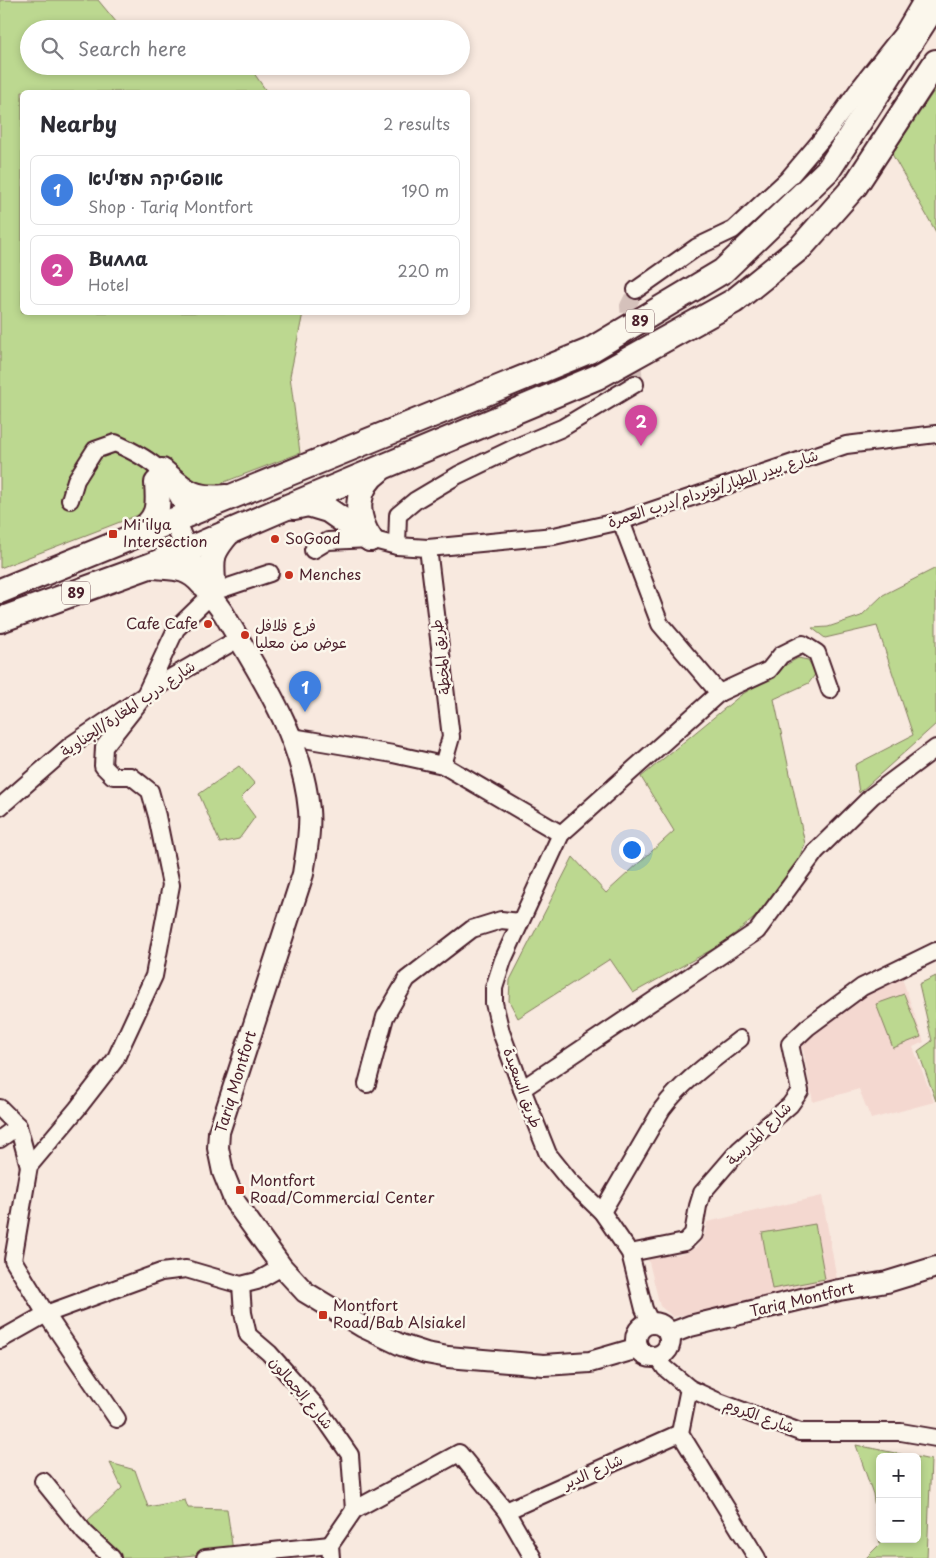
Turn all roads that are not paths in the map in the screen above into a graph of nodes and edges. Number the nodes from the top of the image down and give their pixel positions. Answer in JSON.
{"nodes":[{"id":1,"x":922,"y":0,"type":"edge"},
{"id":2,"x":936,"y":3,"type":"edge"},
{"id":3,"x":936,"y":62,"type":"edge"},
{"id":4,"x":636,"y":290,"type":"tunnel mouth"},
{"id":5,"x":635,"y":384,"type":"dead end"},
{"id":6,"x":936,"y":434,"type":"edge"},
{"id":7,"x":386,"y":466,"type":"junction"},
{"id":8,"x":159,"y":477,"type":"junction"},
{"id":9,"x":235,"y":496,"type":"junction"},
{"id":10,"x":70,"y":500,"type":"dead end"},
{"id":11,"x":280,"y":510,"type":"junction"},
{"id":12,"x":181,"y":518,"type":"junction"},
{"id":13,"x":620,"y":521,"type":"junction"},
{"id":14,"x":228,"y":533,"type":"junction"},
{"id":15,"x":132,"y":537,"type":"junction"},
{"id":16,"x":370,"y":539,"type":"junction"},
{"id":17,"x":397,"y":546,"type":"junction"},
{"id":18,"x":194,"y":547,"type":"junction"},
{"id":19,"x":428,"y":548,"type":"junction"},
{"id":20,"x":313,"y":550,"type":"dead end"},
{"id":21,"x":152,"y":565,"type":"junction"},
{"id":22,"x":270,"y":573,"type":"dead end"},
{"id":23,"x":210,"y":588,"type":"junction"},
{"id":24,"x":0,"y":591,"type":"edge"},
{"id":25,"x":0,"y":620,"type":"edge"},
{"id":26,"x":238,"y":639,"type":"junction"},
{"id":27,"x":830,"y":690,"type":"dead end"},
{"id":28,"x":719,"y":692,"type":"junction"},
{"id":29,"x":145,"y":695,"type":"junction"},
{"id":30,"x":292,"y":737,"type":"junction"},
{"id":31,"x":936,"y":748,"type":"edge"},
{"id":32,"x":443,"y":765,"type":"junction"},
{"id":33,"x":0,"y":807,"type":"edge"},
{"id":34,"x":562,"y":834,"type":"junction"},
{"id":35,"x":520,"y":922,"type":"junction"},
{"id":36,"x":936,"y":951,"type":"edge"},
{"id":37,"x":740,"y":1039,"type":"dead end"},
{"id":38,"x":367,"y":1084,"type":"dead end"},
{"id":39,"x":522,"y":1089,"type":"junction"},
{"id":40,"x":0,"y":1108,"type":"edge"},
{"id":41,"x":18,"y":1126,"type":"junction"},
{"id":42,"x":0,"y":1139,"type":"edge"},
{"id":43,"x":29,"y":1166,"type":"junction"},
{"id":44,"x":602,"y":1212,"type":"junction"},
{"id":45,"x":630,"y":1253,"type":"junction"},
{"id":46,"x":282,"y":1267,"type":"junction"},
{"id":47,"x":936,"y":1267,"type":"edge"},
{"id":48,"x":241,"y":1285,"type":"junction"},
{"id":49,"x":46,"y":1314,"type":"junction"},
{"id":50,"x":651,"y":1323,"type":"junction"},
{"id":51,"x":669,"y":1334,"type":"junction"},
{"id":52,"x":0,"y":1340,"type":"edge"},
{"id":53,"x":638,"y":1348,"type":"junction"},
{"id":54,"x":658,"y":1356,"type":"junction"},
{"id":55,"x":690,"y":1388,"type":"junction"},
{"id":56,"x":117,"y":1419,"type":"dead end"},
{"id":57,"x":680,"y":1433,"type":"junction"},
{"id":58,"x":936,"y":1438,"type":"edge"},
{"id":59,"x":43,"y":1481,"type":"dead end"},
{"id":60,"x":354,"y":1510,"type":"junction"},
{"id":61,"x":506,"y":1511,"type":"junction"},
{"id":62,"x":331,"y":1552,"type":"edge"},
{"id":63,"x":112,"y":1558,"type":"edge"},
{"id":64,"x":205,"y":1558,"type":"edge"},
{"id":65,"x":533,"y":1558,"type":"edge"},
{"id":66,"x":757,"y":1558,"type":"edge"}],
"edges":[{"from":1,"to":4,"type":"street"},
{"from":2,"to":9,"type":"highway","number":"89"},
{"from":3,"to":7,"type":"highway","number":"89"},
{"from":5,"to":17,"type":"street"},
{"from":6,"to":13,"type":"street","name":"شارع بيدر الطيار/نوتردام/درب العمرة"},
{"from":7,"to":11,"type":"highway","number":"89"},
{"from":7,"to":16,"type":"highway"},
{"from":8,"to":9,"type":"highway"},
{"from":8,"to":10,"type":"street"},
{"from":8,"to":12,"type":"street"},
{"from":8,"to":15,"type":"highway"},
{"from":9,"to":12,"type":"highway","number":"89"},
{"from":11,"to":14,"type":"highway","number":"89"},
{"from":11,"to":16,"type":"highway"},
{"from":12,"to":15,"type":"highway","number":"89"},
{"from":12,"to":18,"type":"main road","name":"Tariq Montfort"},
{"from":13,"to":19,"type":"street","name":"شارع بيدر الطيار/نوتردام/درب العمرة"},
{"from":13,"to":28,"type":"street"},
{"from":14,"to":18,"type":"highway","number":"89"},
{"from":14,"to":23,"type":"highway"},
{"from":15,"to":24,"type":"highway","number":"89"},
{"from":16,"to":17,"type":"street","name":"شارع بيدر الطيار/نوتردام/درب العمرة"},
{"from":16,"to":20,"type":"street","name":"شارع بيدر الطيار/نوتردام/درب العمرة"},
{"from":17,"to":19,"type":"street","name":"شارع بيدر الطيار/نوتردام/درب العمرة"},
{"from":18,"to":21,"type":"highway","number":"89"},
{"from":18,"to":23,"type":"main road","name":"Tariq Montfort"},
{"from":19,"to":32,"type":"street","name":"طريق المخطة"},
{"from":21,"to":23,"type":"highway"},
{"from":21,"to":25,"type":"highway","number":"89"},
{"from":22,"to":23,"type":"street"},
{"from":23,"to":26,"type":"main road","name":"Tariq Montfort"},
{"from":23,"to":29,"type":"street"},
{"from":26,"to":29,"type":"street","name":"شارع درب المغارة/الجناوية"},
{"from":26,"to":30,"type":"main road","name":"Tariq Montfort"},
{"from":27,"to":28,"type":"street","name":"طريق السعيدة"},
{"from":28,"to":34,"type":"street","name":"طريق السعيدة"},
{"from":29,"to":33,"type":"street","name":"شارع درب المغارة/الجناوية"},
{"from":29,"to":43,"type":"street"},
{"from":30,"to":32,"type":"street"},
{"from":30,"to":46,"type":"main road","name":"Tariq Montfort"},
{"from":31,"to":39,"type":"street"},
{"from":32,"to":34,"type":"street"},
{"from":34,"to":35,"type":"street","name":"طريق السعيدة"},
{"from":35,"to":38,"type":"street"},
{"from":35,"to":39,"type":"street","name":"طريق السعيدة"},
{"from":36,"to":45,"type":"street","name":"شارع المدرسة"},
{"from":37,"to":44,"type":"street"},
{"from":39,"to":44,"type":"street","name":"طريق السعيدة"},
{"from":40,"to":41,"type":"street"},
{"from":41,"to":42,"type":"street"},
{"from":41,"to":43,"type":"street"},
{"from":43,"to":49,"type":"street"},
{"from":44,"to":45,"type":"street","name":"طريق السعيدة"},
{"from":45,"to":50,"type":"street","name":"طريق السعيدة"},
{"from":46,"to":48,"type":"street"},
{"from":46,"to":53,"type":"main road","name":"Tariq Montfort"},
{"from":47,"to":51,"type":"main road","name":"Tariq Montfort"},
{"from":48,"to":49,"type":"street"},
{"from":48,"to":60,"type":"street","name":"شارع الجمالون"},
{"from":49,"to":52,"type":"street"},
{"from":49,"to":56,"type":"street"},
{"from":50,"to":51,"type":"main road"},
{"from":50,"to":53,"type":"main road"},
{"from":51,"to":54,"type":"main road"},
{"from":53,"to":54,"type":"main road"},
{"from":54,"to":55,"type":"street","name":"شارع الكروم"},
{"from":55,"to":57,"type":"street"},
{"from":55,"to":58,"type":"street","name":"شارع الكروم"},
{"from":57,"to":61,"type":"street","name":"شارع الدير"},
{"from":57,"to":66,"type":"street"},
{"from":59,"to":63,"type":"street"},
{"from":60,"to":61,"type":"street"},
{"from":60,"to":62,"type":"street"},
{"from":61,"to":65,"type":"street"},
{"from":62,"to":64,"type":"street"}]}
